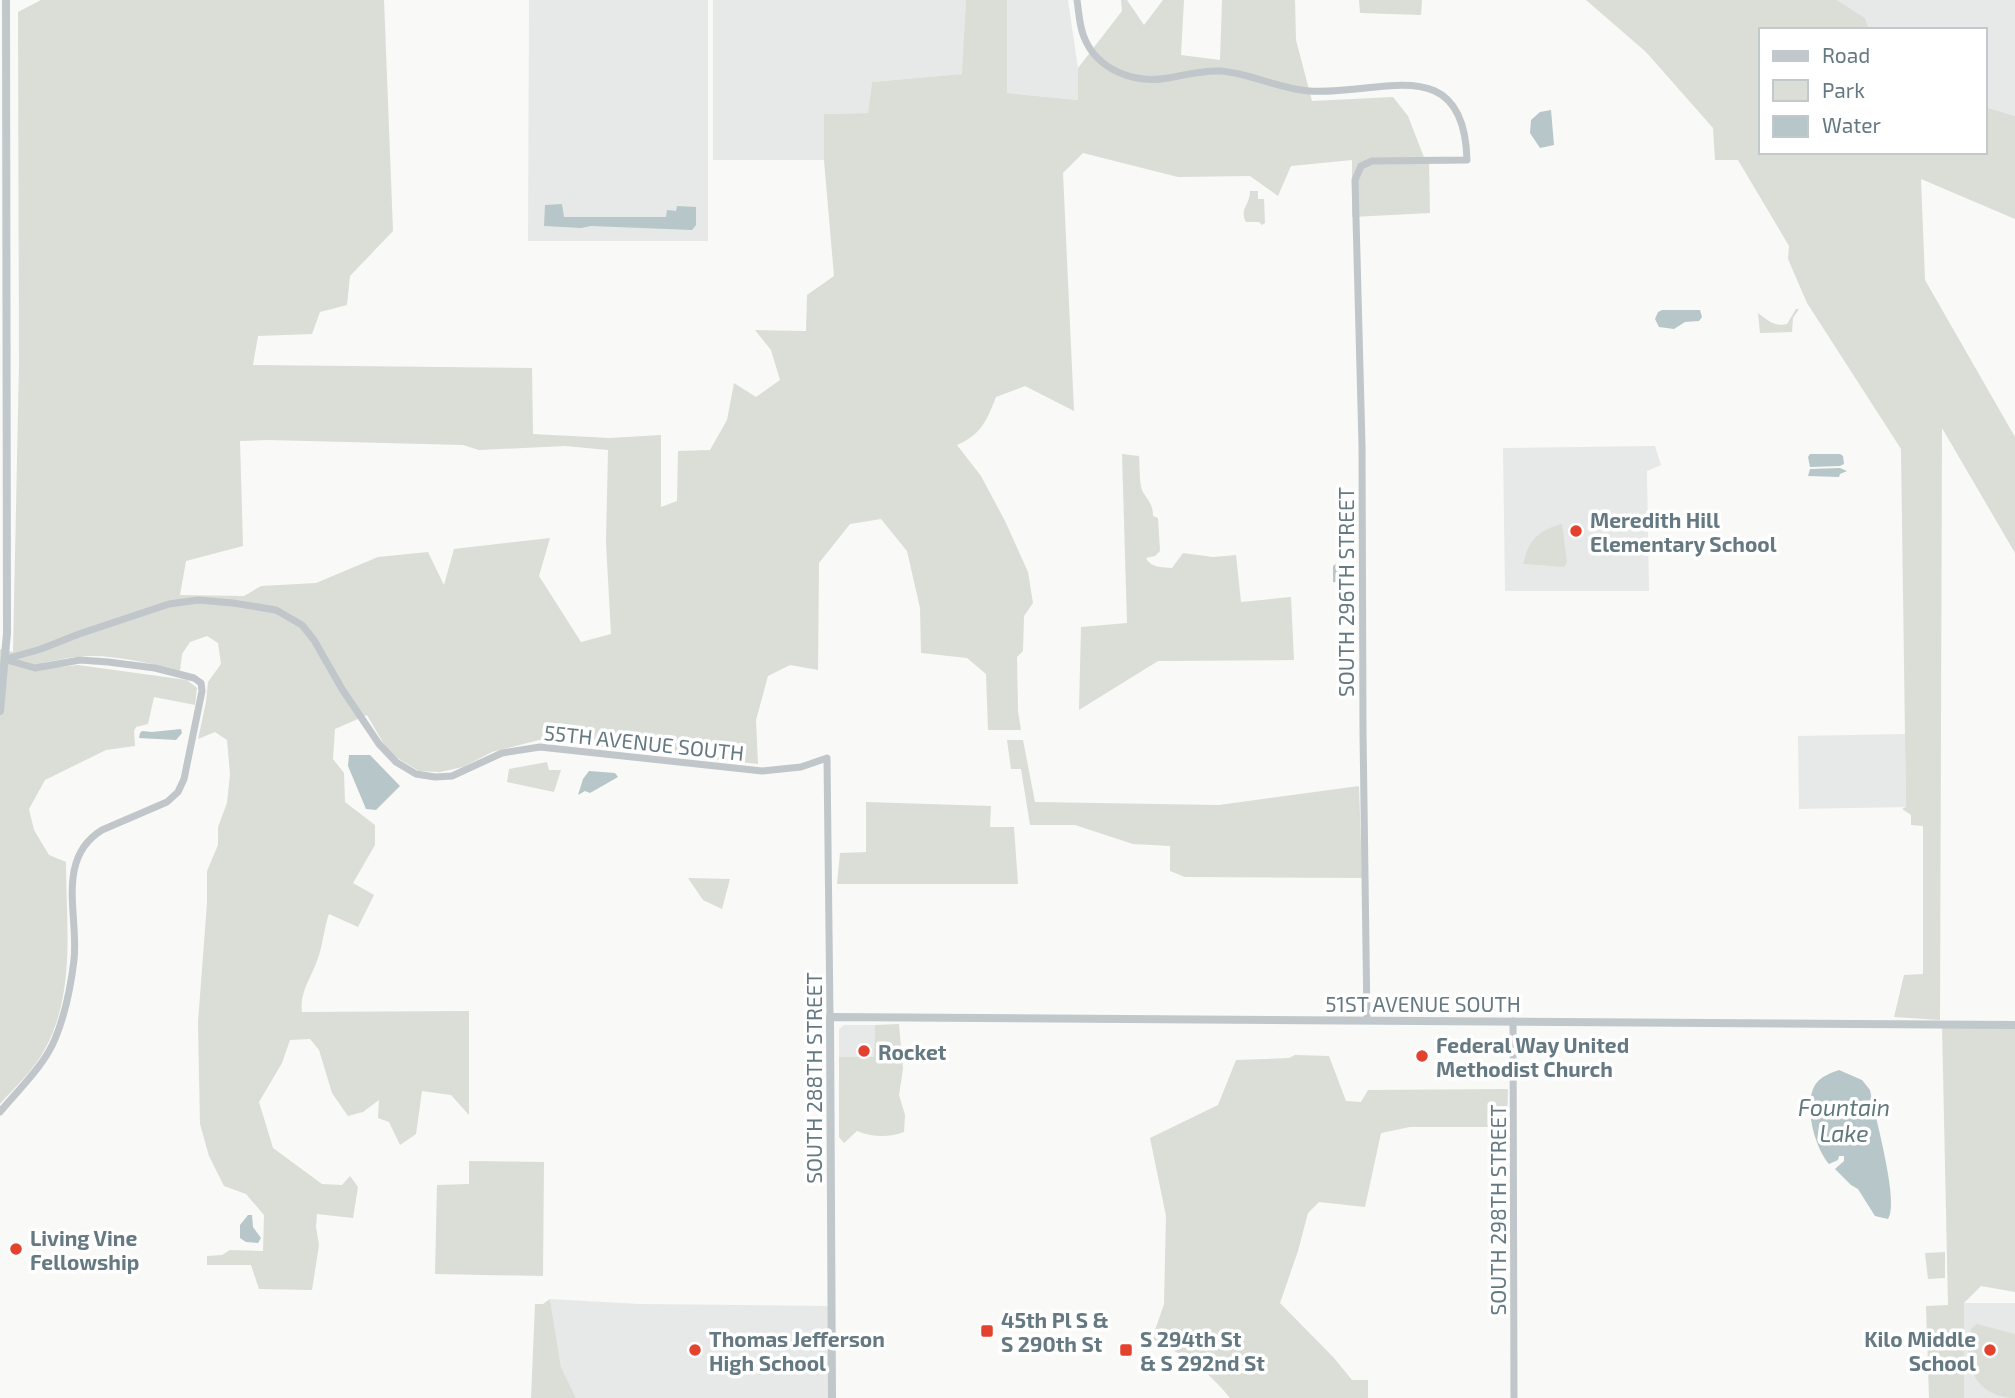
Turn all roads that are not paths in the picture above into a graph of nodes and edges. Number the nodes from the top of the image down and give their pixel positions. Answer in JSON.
{"nodes":[{"id":1,"x":6,"y":0,"type":"edge"},
{"id":2,"x":1077,"y":0,"type":"edge"},
{"id":3,"x":6,"y":659,"type":"junction"},
{"id":4,"x":0,"y":711,"type":"edge"},
{"id":5,"x":827,"y":758,"type":"joint"},
{"id":6,"x":830,"y":1017,"type":"junction"},
{"id":7,"x":1367,"y":1020,"type":"junction"},
{"id":8,"x":1513,"y":1021,"type":"junction"},
{"id":9,"x":2015,"y":1025,"type":"edge"},
{"id":10,"x":0,"y":1112,"type":"edge"},
{"id":11,"x":832,"y":1398,"type":"edge"},
{"id":12,"x":1514,"y":1398,"type":"edge"}],
"edges":[{"from":1,"to":3,"type":"main road"},
{"from":2,"to":7,"type":"street","name":"SOUTH 296TH STREET"},
{"from":3,"to":4,"type":"main road"},
{"from":3,"to":5,"type":"street","name":"55TH AVENUE SOUTH"},
{"from":3,"to":10,"type":"street"},
{"from":5,"to":6,"type":"street","name":"SOUTH 288TH STREET"},
{"from":6,"to":7,"type":"main road","name":"51ST AVENUE SOUTH"},
{"from":6,"to":11,"type":"main road","name":"SOUTH 288TH STREET"},
{"from":7,"to":8,"type":"main road","name":"51ST AVENUE SOUTH"},
{"from":8,"to":9,"type":"main road","name":"51ST AVENUE SOUTH"},
{"from":8,"to":12,"type":"street","name":"SOUTH 298TH STREET"}]}
